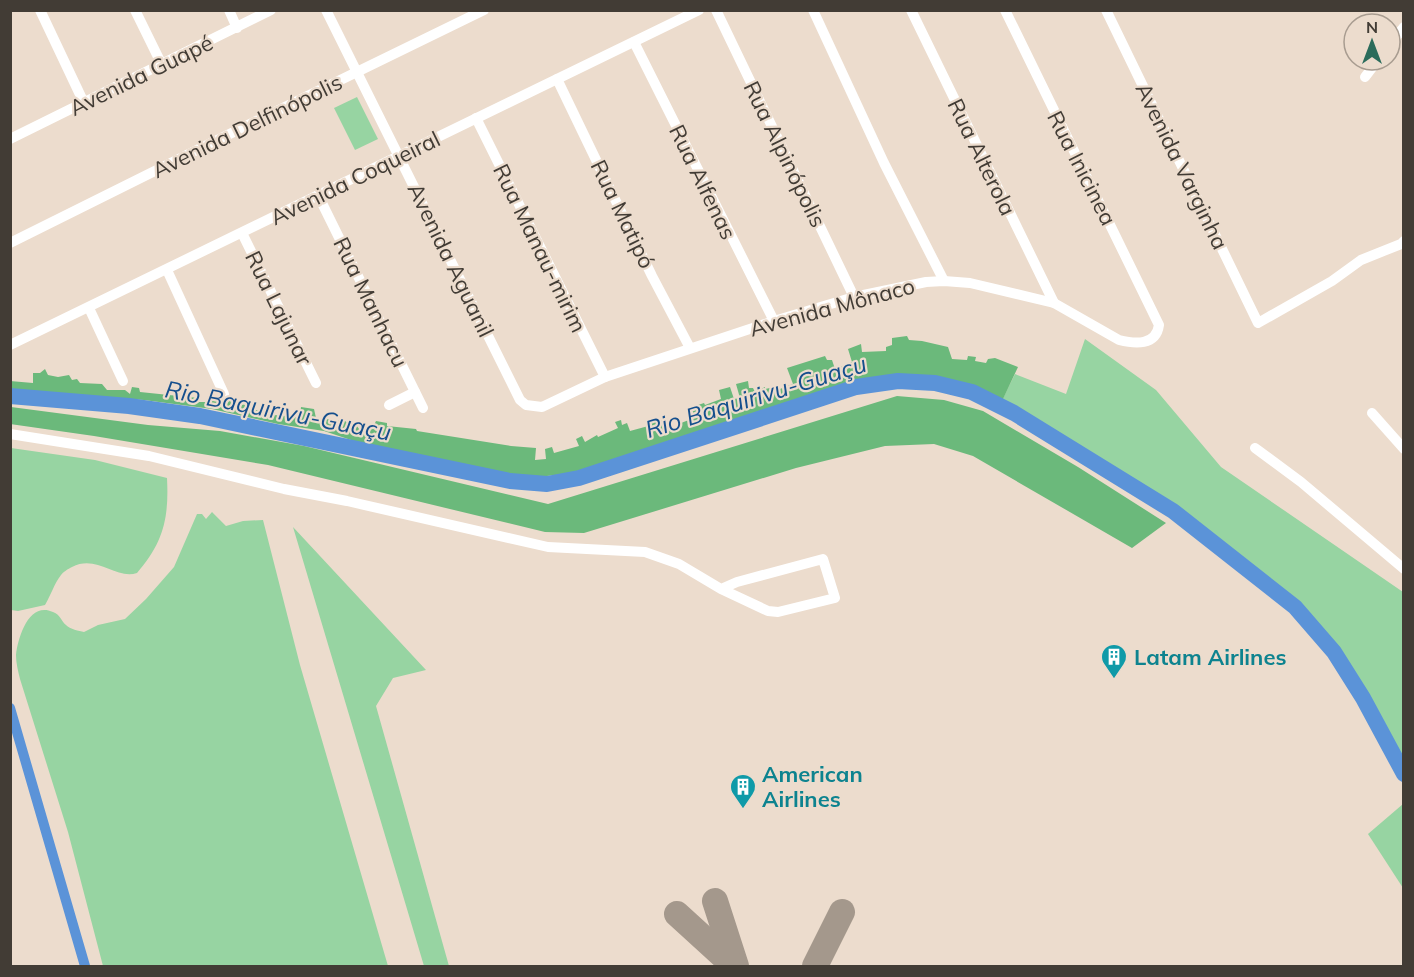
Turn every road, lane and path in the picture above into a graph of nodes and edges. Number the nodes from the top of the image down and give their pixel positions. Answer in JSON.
{"nodes":[{"id":1,"x":40,"y":10,"type":"edge"},
{"id":2,"x":135,"y":10,"type":"edge"},
{"id":3,"x":229,"y":10,"type":"edge"},
{"id":4,"x":272,"y":10,"type":"edge"},
{"id":5,"x":326,"y":10,"type":"edge"},
{"id":6,"x":484,"y":10,"type":"edge"},
{"id":7,"x":699,"y":10,"type":"edge"},
{"id":8,"x":716,"y":10,"type":"edge"},
{"id":9,"x":813,"y":10,"type":"edge"},
{"id":10,"x":911,"y":10,"type":"edge"},
{"id":11,"x":1005,"y":10,"type":"edge"},
{"id":12,"x":1106,"y":10,"type":"edge"},
{"id":13,"x":237,"y":28,"type":"junction"},
{"id":14,"x":634,"y":42,"type":"junction"},
{"id":15,"x":162,"y":65,"type":"junction"},
{"id":16,"x":357,"y":72,"type":"junction"},
{"id":17,"x":1369,"y":72,"type":"edge"},
{"id":18,"x":1365,"y":77,"type":"dead end"},
{"id":19,"x":557,"y":79,"type":"junction"},
{"id":20,"x":84,"y":103,"type":"junction"},
{"id":21,"x":476,"y":118,"type":"junction"},
{"id":22,"x":10,"y":139,"type":"edge"},
{"id":23,"x":399,"y":156,"type":"junction"},
{"id":24,"x":318,"y":195,"type":"junction"},
{"id":25,"x":242,"y":233,"type":"junction"},
{"id":26,"x":1404,"y":241,"type":"edge"},
{"id":27,"x":10,"y":243,"type":"edge"},
{"id":28,"x":167,"y":270,"type":"junction"},
{"id":29,"x":944,"y":280,"type":"junction"},
{"id":30,"x":854,"y":297,"type":"junction"},
{"id":31,"x":1054,"y":303,"type":"junction"},
{"id":32,"x":88,"y":308,"type":"junction"},
{"id":33,"x":774,"y":321,"type":"junction"},
{"id":34,"x":1159,"y":325,"type":"joint"},
{"id":35,"x":10,"y":345,"type":"edge"},
{"id":36,"x":690,"y":348,"type":"junction"},
{"id":37,"x":605,"y":377,"type":"junction"},
{"id":38,"x":123,"y":381,"type":"dead end"},
{"id":39,"x":315,"y":383,"type":"dead end"},
{"id":40,"x":416,"y":392,"type":"junction"},
{"id":41,"x":224,"y":394,"type":"dead end"},
{"id":42,"x":389,"y":405,"type":"dead end"},
{"id":43,"x":533,"y":407,"type":"joint"},
{"id":44,"x":423,"y":408,"type":"dead end"},
{"id":45,"x":1372,"y":413,"type":"dead end"},
{"id":46,"x":10,"y":435,"type":"edge"},
{"id":47,"x":1255,"y":448,"type":"dead end"},
{"id":48,"x":1404,"y":449,"type":"edge"},
{"id":49,"x":1402,"y":565,"type":"edge"},
{"id":50,"x":721,"y":589,"type":"junction"}],
"edges":[{"from":1,"to":20,"type":"street"},
{"from":2,"to":15,"type":"street"},
{"from":3,"to":13,"type":"street"},
{"from":4,"to":13,"type":"street","name":"Avenida Guapé"},
{"from":5,"to":16,"type":"street","name":"Avenida Aguanil"},
{"from":6,"to":16,"type":"street","name":"Avenida Delfinópolis"},
{"from":7,"to":14,"type":"street","name":"Avenida Coqueiral"},
{"from":8,"to":30,"type":"street","name":"Rua Alpinópolis"},
{"from":9,"to":29,"type":"street"},
{"from":10,"to":31,"type":"street","name":"Rua Alterola"},
{"from":11,"to":34,"type":"street","name":"Rua Inicinea"},
{"from":12,"to":26,"type":"street","name":"Avenida Varginha"},
{"from":13,"to":15,"type":"street","name":"Avenida Guapé"},
{"from":14,"to":19,"type":"street","name":"Avenida Coqueiral"},
{"from":14,"to":33,"type":"street","name":"Rua Alfenas"},
{"from":15,"to":20,"type":"street","name":"Avenida Guapé"},
{"from":16,"to":23,"type":"street","name":"Avenida Aguanil"},
{"from":16,"to":27,"type":"street","name":"Avenida Delfinópolis"},
{"from":17,"to":18,"type":"street"},
{"from":19,"to":21,"type":"street","name":"Avenida Coqueiral"},
{"from":19,"to":36,"type":"street","name":"Rua Matipó"},
{"from":20,"to":22,"type":"street","name":"Avenida Guapé"},
{"from":21,"to":23,"type":"street","name":"Avenida Coqueiral"},
{"from":21,"to":37,"type":"street","name":"Rua Manau-mirim"},
{"from":23,"to":24,"type":"street","name":"Avenida Coqueiral"},
{"from":23,"to":43,"type":"street","name":"Avenida Aguanil"},
{"from":24,"to":25,"type":"street","name":"Avenida Coqueiral"},
{"from":24,"to":40,"type":"street","name":"Rua Manhacu"},
{"from":25,"to":28,"type":"street","name":"Avenida Coqueiral"},
{"from":25,"to":39,"type":"street","name":"Rua Lajunar"},
{"from":28,"to":32,"type":"street","name":"Avenida Coqueiral"},
{"from":28,"to":41,"type":"street"},
{"from":29,"to":30,"type":"street","name":"Avenida Mônaco"},
{"from":29,"to":31,"type":"street","name":"Avenida Mônaco"},
{"from":30,"to":33,"type":"street","name":"Avenida Mônaco"},
{"from":31,"to":34,"type":"street","name":"Avenida Mônaco"},
{"from":32,"to":35,"type":"street","name":"Avenida Coqueiral"},
{"from":32,"to":38,"type":"street"},
{"from":33,"to":36,"type":"street","name":"Avenida Mônaco"},
{"from":36,"to":37,"type":"street","name":"Avenida Mônaco"},
{"from":37,"to":43,"type":"street","name":"Avenida Mônaco"},
{"from":40,"to":42,"type":"street"},
{"from":40,"to":44,"type":"street","name":"Rua Manhacu"},
{"from":45,"to":48,"type":"street"},
{"from":46,"to":50,"type":"street"},
{"from":47,"to":49,"type":"street"},
{"from":50,"to":50,"type":"street"}]}
